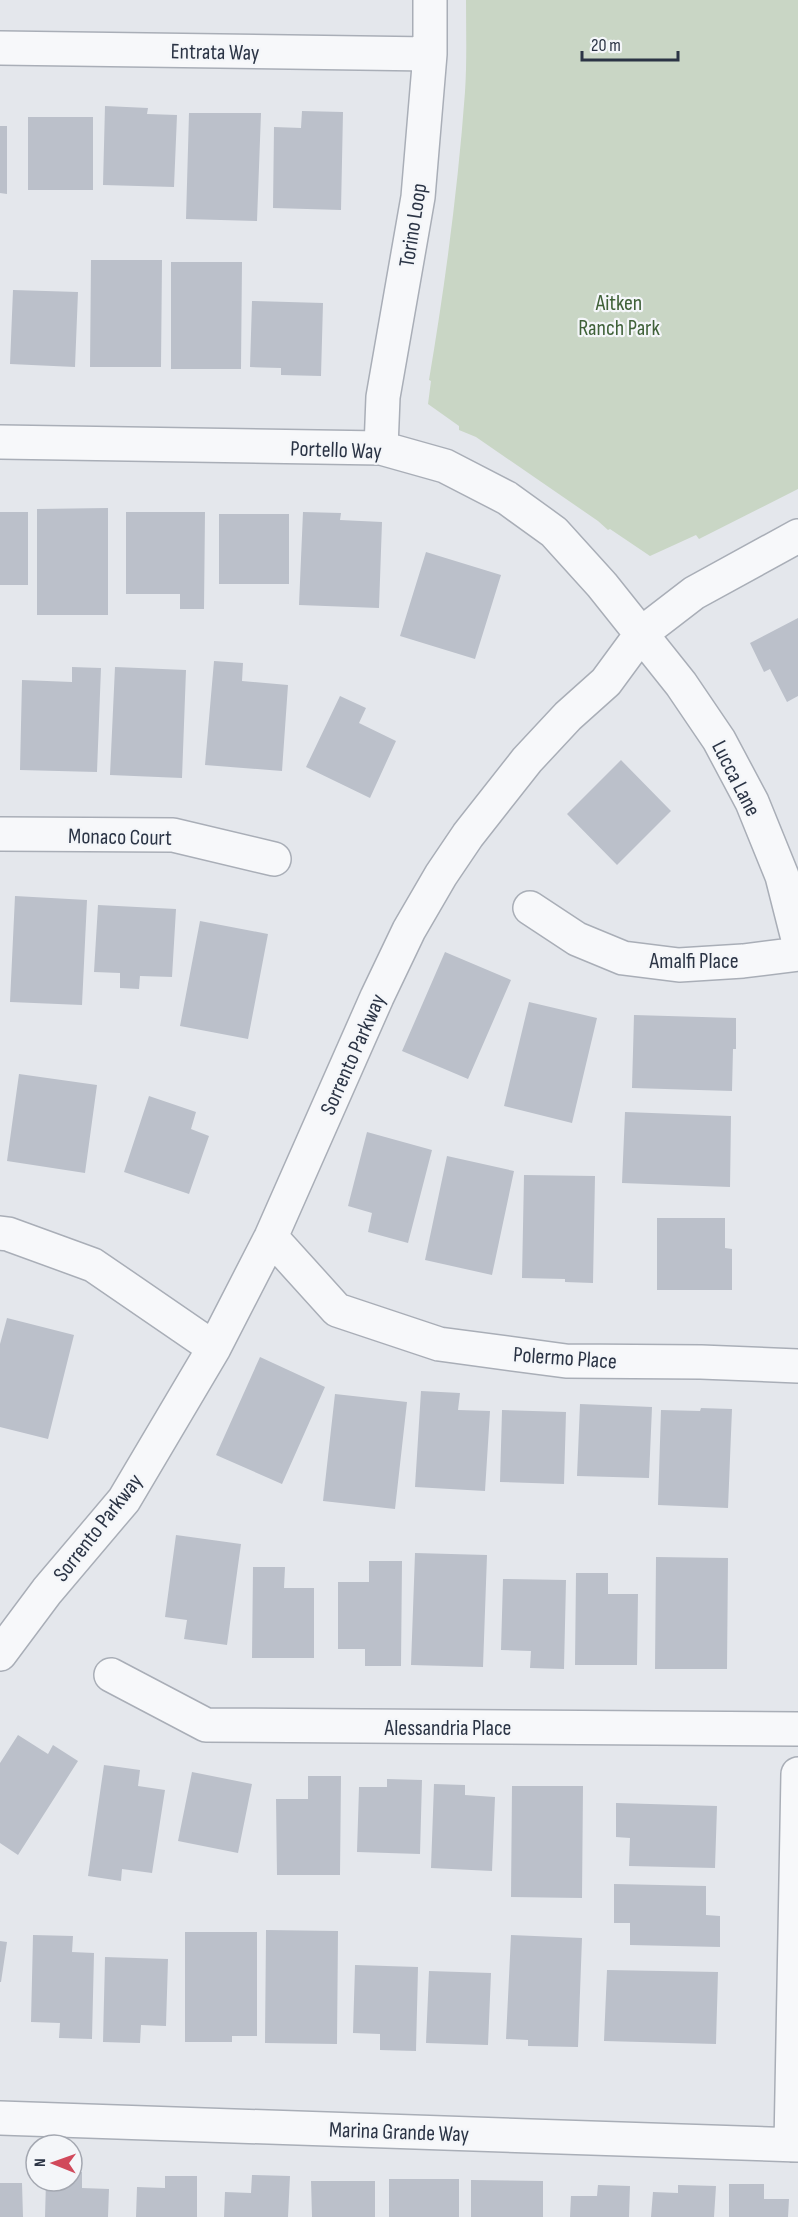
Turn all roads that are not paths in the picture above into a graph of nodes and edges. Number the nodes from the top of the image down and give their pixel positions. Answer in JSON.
{"nodes":[{"id":1,"x":430,"y":0,"type":"edge"},
{"id":2,"x":0,"y":48,"type":"edge"},
{"id":3,"x":430,"y":54,"type":"junction"},
{"id":4,"x":0,"y":442,"type":"edge"},
{"id":5,"x":381,"y":448,"type":"junction"},
{"id":6,"x":798,"y":536,"type":"edge"},
{"id":7,"x":642,"y":633,"type":"junction"},
{"id":8,"x":0,"y":834,"type":"edge"},
{"id":9,"x":274,"y":859,"type":"dead end"},
{"id":10,"x":530,"y":908,"type":"dead end"},
{"id":11,"x":798,"y":939,"type":"edge"},
{"id":12,"x":798,"y":954,"type":"edge"},
{"id":13,"x":0,"y":1233,"type":"edge"},
{"id":14,"x":271,"y":1237,"type":"junction"},
{"id":15,"x":214,"y":1348,"type":"junction"},
{"id":16,"x":798,"y":1366,"type":"edge"},
{"id":17,"x":0,"y":1654,"type":"edge"},
{"id":18,"x":111,"y":1675,"type":"dead end"},
{"id":19,"x":798,"y":1729,"type":"edge"},
{"id":20,"x":798,"y":1774,"type":"edge"},
{"id":21,"x":0,"y":2118,"type":"edge"},
{"id":22,"x":794,"y":2145,"type":"edge"}],
"edges":[{"from":1,"to":3,"type":"street","name":"Torino Loop"},
{"from":2,"to":3,"type":"street","name":"Entrata Way"},
{"from":3,"to":5,"type":"street","name":"Torino Loop"},
{"from":4,"to":5,"type":"street","name":"Portello Way"},
{"from":5,"to":7,"type":"street","name":"Portello Way"},
{"from":6,"to":7,"type":"street","name":"Sorrento Parkway"},
{"from":7,"to":11,"type":"street","name":"Lucca Lane"},
{"from":7,"to":14,"type":"street","name":"Sorrento Parkway"},
{"from":8,"to":9,"type":"street","name":"Monaco Court"},
{"from":10,"to":12,"type":"street","name":"Amalfi Place"},
{"from":13,"to":15,"type":"street"},
{"from":14,"to":15,"type":"street","name":"Sorrento Parkway"},
{"from":14,"to":16,"type":"street","name":"Polermo Place"},
{"from":15,"to":17,"type":"street","name":"Sorrento Parkway"},
{"from":18,"to":19,"type":"street","name":"Alessandria Place"},
{"from":20,"to":22,"type":"street"},
{"from":21,"to":22,"type":"street","name":"Marina Grande Way"}]}
